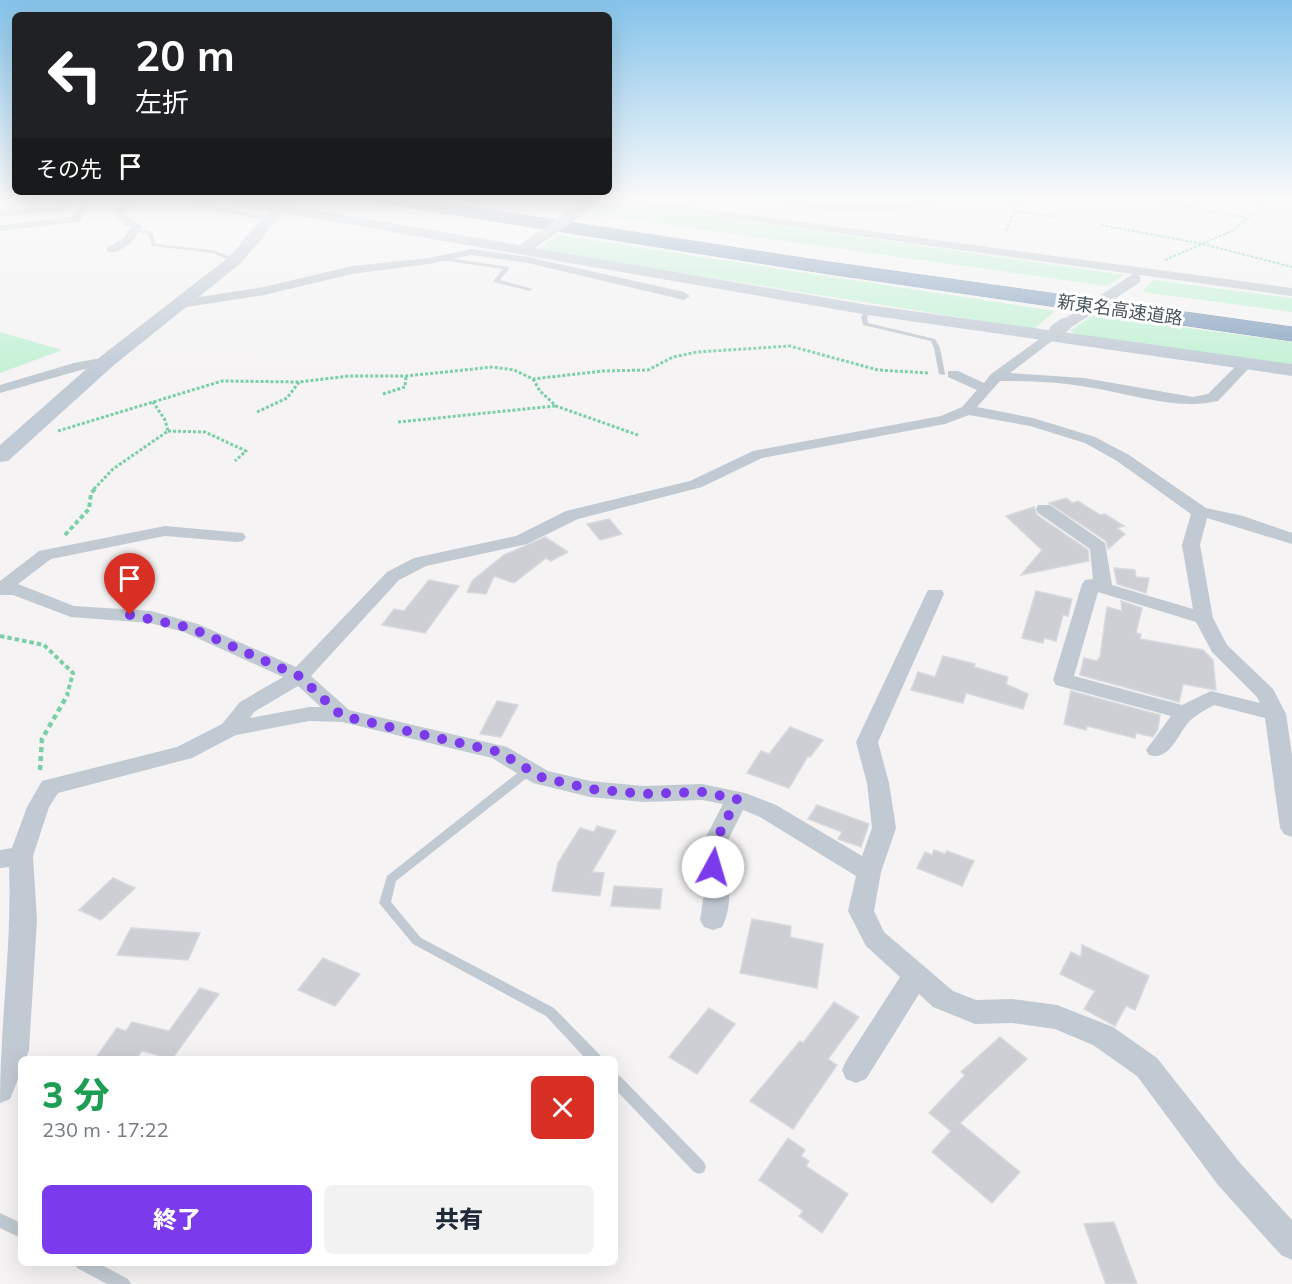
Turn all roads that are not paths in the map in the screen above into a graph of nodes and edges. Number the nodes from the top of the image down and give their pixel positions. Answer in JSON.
{"nodes":[{"id":1,"x":229,"y":258,"type":"edge"},
{"id":2,"x":446,"y":258,"type":"edge"},
{"id":3,"x":525,"y":258,"type":"edge"},
{"id":4,"x":548,"y":258,"type":"edge"},
{"id":5,"x":769,"y":258,"type":"edge"},
{"id":6,"x":868,"y":258,"type":"edge"},
{"id":7,"x":1019,"y":258,"type":"edge"},
{"id":8,"x":442,"y":259,"type":"junction"},
{"id":9,"x":235,"y":260,"type":"joint"},
{"id":10,"x":1140,"y":276,"type":"junction"},
{"id":11,"x":530,"y":289,"type":"dead end"},
{"id":12,"x":1292,"y":292,"type":"edge"},
{"id":13,"x":684,"y":296,"type":"dead end"},
{"id":14,"x":180,"y":304,"type":"junction"},
{"id":15,"x":868,"y":310,"type":"junction"},
{"id":16,"x":1292,"y":320,"type":"edge"},
{"id":17,"x":1051,"y":334,"type":"junction"},
{"id":18,"x":1292,"y":334,"type":"edge"},
{"id":19,"x":107,"y":361,"type":"junction"},
{"id":20,"x":1246,"y":364,"type":"junction"},
{"id":21,"x":1292,"y":370,"type":"edge"},
{"id":22,"x":948,"y":374,"type":"joint"},
{"id":23,"x":990,"y":383,"type":"junction"},
{"id":24,"x":0,"y":388,"type":"edge"},
{"id":25,"x":967,"y":410,"type":"junction"},
{"id":26,"x":9,"y":439,"type":"edge"},
{"id":27,"x":0,"y":456,"type":"edge"},
{"id":28,"x":1044,"y":509,"type":"dead end"},
{"id":29,"x":1200,"y":512,"type":"junction"},
{"id":30,"x":237,"y":537,"type":"dead end"},
{"id":31,"x":1292,"y":539,"type":"edge"},
{"id":32,"x":1102,"y":588,"type":"junction"},
{"id":33,"x":0,"y":589,"type":"edge"},
{"id":34,"x":935,"y":594,"type":"dead end"},
{"id":35,"x":1203,"y":618,"type":"junction"},
{"id":36,"x":299,"y":676,"type":"junction"},
{"id":37,"x":1185,"y":713,"type":"junction"},
{"id":38,"x":1275,"y":714,"type":"junction"},
{"id":39,"x":342,"y":716,"type":"junction"},
{"id":40,"x":230,"y":729,"type":"junction"},
{"id":41,"x":1157,"y":750,"type":"dead end"},
{"id":42,"x":529,"y":770,"type":"junction"},
{"id":43,"x":737,"y":799,"type":"junction"},
{"id":44,"x":1292,"y":828,"type":"edge"},
{"id":45,"x":10,"y":857,"type":"edge"},
{"id":46,"x":869,"y":872,"type":"junction"},
{"id":47,"x":713,"y":920,"type":"dead end"},
{"id":48,"x":916,"y":975,"type":"junction"},
{"id":49,"x":592,"y":1056,"type":"edge"},
{"id":50,"x":856,"y":1070,"type":"dead end"},
{"id":51,"x":618,"y":1083,"type":"edge"},
{"id":52,"x":0,"y":1090,"type":"edge"},
{"id":53,"x":699,"y":1167,"type":"dead end"},
{"id":54,"x":0,"y":1221,"type":"edge"},
{"id":55,"x":18,"y":1230,"type":"edge"},
{"id":56,"x":1292,"y":1244,"type":"edge"},
{"id":57,"x":88,"y":1266,"type":"edge"},
{"id":58,"x":123,"y":1284,"type":"edge"}],
"edges":[{"from":1,"to":9,"type":"lane"},
{"from":2,"to":8,"type":"street"},
{"from":3,"to":13,"type":"street"},
{"from":4,"to":15,"type":"street"},
{"from":5,"to":18,"type":"highway","name":"新東名高速道路"},
{"from":6,"to":16,"type":"highway","name":"新東名高速道路"},
{"from":7,"to":10,"type":"street"},
{"from":8,"to":11,"type":"lane"},
{"from":8,"to":14,"type":"street"},
{"from":9,"to":14,"type":"street"},
{"from":10,"to":12,"type":"street"},
{"from":10,"to":17,"type":"street","bridge":true},
{"from":14,"to":19,"type":"street"},
{"from":15,"to":17,"type":"street"},
{"from":15,"to":22,"type":"lane"},
{"from":17,"to":20,"type":"street"},
{"from":17,"to":23,"type":"street"},
{"from":19,"to":24,"type":"street"},
{"from":19,"to":26,"type":"street"},
{"from":20,"to":21,"type":"street"},
{"from":20,"to":23,"type":"street"},
{"from":22,"to":23,"type":"street"},
{"from":23,"to":25,"type":"street"},
{"from":25,"to":29,"type":"street"},
{"from":25,"to":36,"type":"street"},
{"from":26,"to":27,"type":"street"},
{"from":28,"to":32,"type":"street"},
{"from":29,"to":31,"type":"street"},
{"from":29,"to":35,"type":"street"},
{"from":30,"to":33,"type":"street"},
{"from":32,"to":35,"type":"street"},
{"from":32,"to":37,"type":"street"},
{"from":33,"to":36,"type":"street"},
{"from":34,"to":46,"type":"street"},
{"from":35,"to":38,"type":"street"},
{"from":36,"to":39,"type":"street"},
{"from":36,"to":40,"type":"street"},
{"from":37,"to":38,"type":"street"},
{"from":37,"to":41,"type":"street"},
{"from":38,"to":44,"type":"street"},
{"from":39,"to":40,"type":"street"},
{"from":39,"to":42,"type":"street"},
{"from":40,"to":45,"type":"street"},
{"from":42,"to":43,"type":"street"},
{"from":42,"to":49,"type":"lane"},
{"from":43,"to":46,"type":"street"},
{"from":43,"to":47,"type":"street"},
{"from":45,"to":52,"type":"street"},
{"from":46,"to":48,"type":"street"},
{"from":48,"to":50,"type":"street"},
{"from":48,"to":56,"type":"street"},
{"from":51,"to":53,"type":"lane"},
{"from":54,"to":55,"type":"lane"},
{"from":57,"to":58,"type":"lane"}]}
